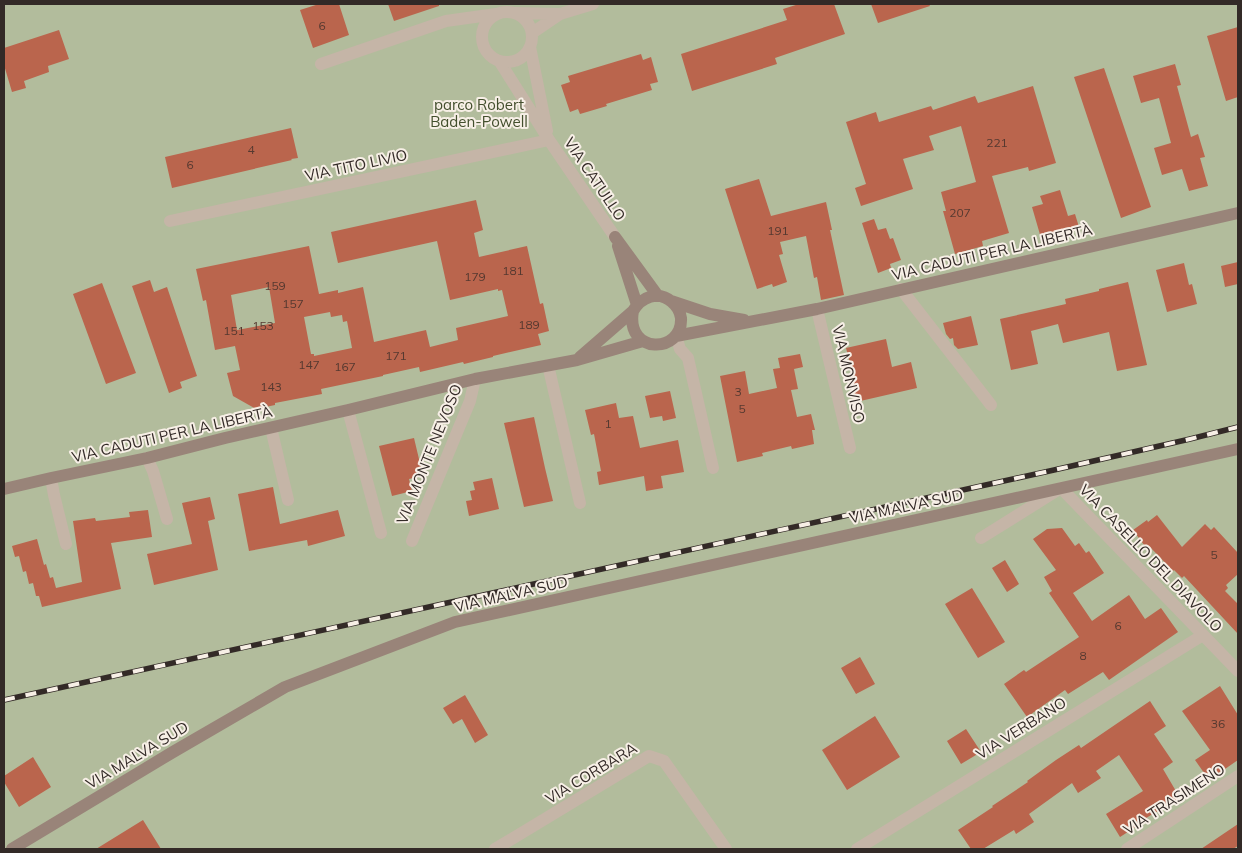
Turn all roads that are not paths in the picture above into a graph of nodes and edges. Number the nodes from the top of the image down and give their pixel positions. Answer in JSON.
{"nodes":[{"id":1,"x":593,"y":4,"type":"edge"},
{"id":2,"x":515,"y":13,"type":"junction"},
{"id":3,"x":496,"y":14,"type":"junction"},
{"id":4,"x":560,"y":14,"type":"junction"},
{"id":5,"x":446,"y":21,"type":"junction"},
{"id":6,"x":532,"y":33,"type":"junction"},
{"id":7,"x":481,"y":38,"type":"junction"},
{"id":8,"x":530,"y":47,"type":"junction"},
{"id":9,"x":500,"y":62,"type":"junction"},
{"id":10,"x":321,"y":64,"type":"dead end"},
{"id":11,"x":549,"y":140,"type":"junction"},
{"id":12,"x":1238,"y":213,"type":"edge"},
{"id":13,"x":170,"y":221,"type":"dead end"},
{"id":14,"x":615,"y":237,"type":"junction"},
{"id":15,"x":901,"y":289,"type":"junction"},
{"id":16,"x":658,"y":296,"type":"junction"},
{"id":17,"x":671,"y":300,"type":"junction"},
{"id":18,"x":635,"y":308,"type":"junction"},
{"id":19,"x":817,"y":309,"type":"junction"},
{"id":20,"x":754,"y":321,"type":"junction"},
{"id":21,"x":676,"y":336,"type":"junction"},
{"id":22,"x":643,"y":341,"type":"junction"},
{"id":23,"x":577,"y":360,"type":"junction"},
{"id":24,"x":548,"y":365,"type":"junction"},
{"id":25,"x":475,"y":380,"type":"junction"},
{"id":26,"x":991,"y":405,"type":"dead end"},
{"id":27,"x":348,"y":410,"type":"junction"},
{"id":28,"x":271,"y":428,"type":"junction"},
{"id":29,"x":850,"y":448,"type":"dead end"},
{"id":30,"x":1238,"y":449,"type":"edge"},
{"id":31,"x":147,"y":458,"type":"junction"},
{"id":32,"x":713,"y":468,"type":"dead end"},
{"id":33,"x":51,"y":478,"type":"junction"},
{"id":34,"x":1061,"y":488,"type":"junction"},
{"id":35,"x":4,"y":489,"type":"edge"},
{"id":36,"x":288,"y":500,"type":"dead end"},
{"id":37,"x":580,"y":503,"type":"dead end"},
{"id":38,"x":167,"y":519,"type":"dead end"},
{"id":39,"x":381,"y":533,"type":"dead end"},
{"id":40,"x":981,"y":538,"type":"dead end"},
{"id":41,"x":412,"y":541,"type":"dead end"},
{"id":42,"x":66,"y":544,"type":"dead end"},
{"id":43,"x":1203,"y":635,"type":"junction"},
{"id":44,"x":1238,"y":671,"type":"edge"},
{"id":45,"x":1238,"y":776,"type":"edge"},
{"id":46,"x":12,"y":849,"type":"edge"},
{"id":47,"x":495,"y":849,"type":"edge"},
{"id":48,"x":726,"y":849,"type":"edge"},
{"id":49,"x":857,"y":849,"type":"edge"},
{"id":50,"x":1127,"y":849,"type":"edge"}],
"edges":[{"from":1,"to":4,"type":"street"},
{"from":2,"to":3,"type":"street"},
{"from":2,"to":4,"type":"street"},
{"from":2,"to":6,"type":"street"},
{"from":3,"to":5,"type":"street"},
{"from":3,"to":7,"type":"street"},
{"from":4,"to":6,"type":"street"},
{"from":5,"to":7,"type":"street","name":"VIA CATULLO"},
{"from":5,"to":10,"type":"street"},
{"from":6,"to":8,"type":"street","name":"VIA CATULLO"},
{"from":7,"to":9,"type":"street","name":"VIA CATULLO"},
{"from":8,"to":9,"type":"street"},
{"from":8,"to":11,"type":"street","name":"VIA CATULLO"},
{"from":9,"to":11,"type":"street","name":"VIA CATULLO"},
{"from":11,"to":13,"type":"street","name":"VIA TITO LIVIO"},
{"from":11,"to":14,"type":"street","name":"VIA CATULLO"},
{"from":12,"to":15,"type":"street","name":"VIA CADUTI PER LA LIBERTÀ"},
{"from":14,"to":16,"type":"street"},
{"from":14,"to":18,"type":"street"},
{"from":15,"to":19,"type":"street","name":"VIA CADUTI PER LA LIBERTÀ"},
{"from":15,"to":26,"type":"street"},
{"from":16,"to":17,"type":"street"},
{"from":16,"to":18,"type":"street"},
{"from":17,"to":20,"type":"street"},
{"from":17,"to":21,"type":"street"},
{"from":18,"to":22,"type":"street"},
{"from":18,"to":23,"type":"street"},
{"from":19,"to":20,"type":"street","name":"VIA CADUTI PER LA LIBERTÀ"},
{"from":19,"to":29,"type":"street","name":"VIA MONVISO"},
{"from":20,"to":21,"type":"street","name":"VIA CADUTI PER LA LIBERTÀ"},
{"from":21,"to":22,"type":"street"},
{"from":21,"to":32,"type":"street"},
{"from":22,"to":23,"type":"street","name":"VIA CADUTI PER LA LIBERTÀ"},
{"from":23,"to":24,"type":"street","name":"VIA CADUTI PER LA LIBERTÀ"},
{"from":24,"to":25,"type":"street","name":"VIA CADUTI PER LA LIBERTÀ"},
{"from":24,"to":37,"type":"street"},
{"from":25,"to":27,"type":"street","name":"VIA CADUTI PER LA LIBERTÀ"},
{"from":25,"to":41,"type":"street","name":"VIA MONTE NEVOSO"},
{"from":27,"to":28,"type":"street","name":"VIA CADUTI PER LA LIBERTÀ"},
{"from":27,"to":39,"type":"street"},
{"from":28,"to":31,"type":"street","name":"VIA CADUTI PER LA LIBERTÀ"},
{"from":28,"to":36,"type":"street"},
{"from":30,"to":34,"type":"street","name":"VIA MALVA SUD"},
{"from":31,"to":33,"type":"street","name":"VIA CADUTI PER LA LIBERTÀ"},
{"from":31,"to":38,"type":"street"},
{"from":33,"to":35,"type":"street","name":"VIA CADUTI PER LA LIBERTÀ"},
{"from":33,"to":42,"type":"street"},
{"from":34,"to":40,"type":"street","name":"VIA MALVA SUD"},
{"from":34,"to":43,"type":"street","name":"VIA CASELLO DEL DIAVOLO"},
{"from":34,"to":46,"type":"street","name":"VIA MALVA SUD"},
{"from":43,"to":44,"type":"street","name":"VIA CASELLO DEL DIAVOLO"},
{"from":43,"to":49,"type":"street","name":"VIA VERBANO"},
{"from":45,"to":50,"type":"street","name":"VIA TRASIMENO"},
{"from":47,"to":48,"type":"street","name":"VIA CORBARA"}]}
